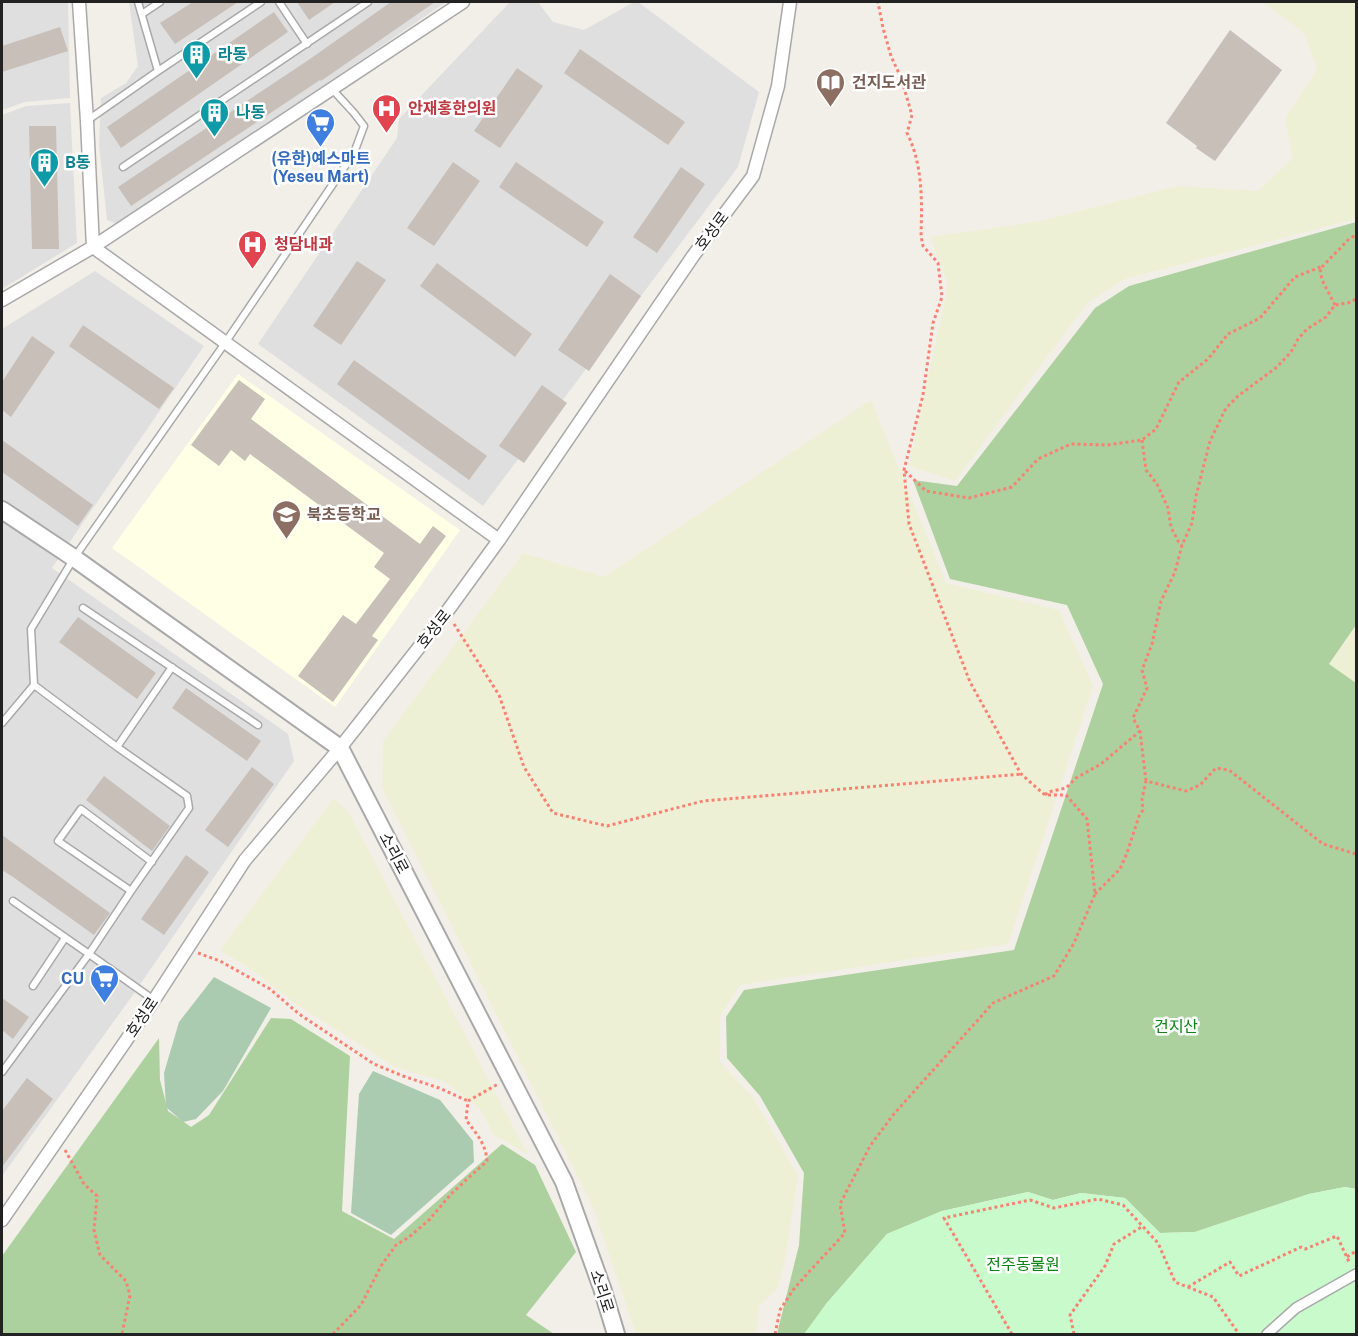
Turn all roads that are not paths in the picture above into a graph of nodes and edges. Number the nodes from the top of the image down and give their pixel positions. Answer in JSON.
{"nodes":[{"id":1,"x":79,"y":2,"type":"edge"},
{"id":2,"x":138,"y":2,"type":"edge"},
{"id":3,"x":160,"y":2,"type":"edge"},
{"id":4,"x":261,"y":2,"type":"edge"},
{"id":5,"x":279,"y":2,"type":"edge"},
{"id":6,"x":368,"y":2,"type":"edge"},
{"id":7,"x":463,"y":2,"type":"edge"},
{"id":8,"x":790,"y":2,"type":"edge"},
{"id":9,"x":142,"y":14,"type":"junction"},
{"id":10,"x":307,"y":44,"type":"junction"},
{"id":11,"x":158,"y":71,"type":"junction"},
{"id":12,"x":332,"y":89,"type":"junction"},
{"id":13,"x":87,"y":121,"type":"junction"},
{"id":14,"x":123,"y":167,"type":"dead end"},
{"id":15,"x":93,"y":247,"type":"junction"},
{"id":16,"x":2,"y":300,"type":"edge"},
{"id":17,"x":225,"y":343,"type":"junction"},
{"id":18,"x":2,"y":510,"type":"edge"},
{"id":19,"x":499,"y":540,"type":"junction"},
{"id":20,"x":74,"y":558,"type":"junction"},
{"id":21,"x":82,"y":608,"type":"dead end"},
{"id":22,"x":172,"y":668,"type":"junction"},
{"id":23,"x":34,"y":685,"type":"junction"},
{"id":24,"x":2,"y":723,"type":"edge"},
{"id":25,"x":258,"y":725,"type":"dead end"},
{"id":26,"x":117,"y":747,"type":"junction"},
{"id":27,"x":340,"y":748,"type":"junction"},
{"id":28,"x":152,"y":862,"type":"junction"},
{"id":29,"x":131,"y":891,"type":"junction"},
{"id":30,"x":13,"y":902,"type":"dead end"},
{"id":31,"x":65,"y":938,"type":"junction"},
{"id":32,"x":89,"y":954,"type":"junction"},
{"id":33,"x":33,"y":986,"type":"dead end"},
{"id":34,"x":154,"y":1000,"type":"junction"},
{"id":35,"x":2,"y":1072,"type":"edge"},
{"id":36,"x":2,"y":1220,"type":"edge"},
{"id":37,"x":1356,"y":1274,"type":"edge"},
{"id":38,"x":616,"y":1335,"type":"edge"},
{"id":39,"x":1267,"y":1335,"type":"edge"}],
"edges":[{"from":1,"to":13,"type":"street"},
{"from":2,"to":9,"type":"lane"},
{"from":3,"to":9,"type":"lane"},
{"from":4,"to":11,"type":"lane"},
{"from":5,"to":10,"type":"lane"},
{"from":6,"to":10,"type":"lane"},
{"from":7,"to":12,"type":"street"},
{"from":8,"to":19,"type":"street","name":"호성로"},
{"from":9,"to":11,"type":"lane"},
{"from":10,"to":14,"type":"lane"},
{"from":11,"to":13,"type":"lane"},
{"from":12,"to":15,"type":"street"},
{"from":12,"to":17,"type":"lane"},
{"from":13,"to":15,"type":"street"},
{"from":15,"to":16,"type":"street"},
{"from":15,"to":17,"type":"street"},
{"from":17,"to":19,"type":"street"},
{"from":17,"to":20,"type":"lane"},
{"from":18,"to":20,"type":"street","name":"소리로"},
{"from":19,"to":27,"type":"street","name":"호성로"},
{"from":20,"to":23,"type":"lane"},
{"from":20,"to":27,"type":"street","name":"소리로"},
{"from":21,"to":22,"type":"lane"},
{"from":22,"to":25,"type":"lane"},
{"from":22,"to":26,"type":"lane"},
{"from":23,"to":24,"type":"lane"},
{"from":23,"to":26,"type":"lane"},
{"from":26,"to":28,"type":"lane"},
{"from":27,"to":34,"type":"street","name":"호성로"},
{"from":27,"to":38,"type":"street","name":"소리로"},
{"from":28,"to":29,"type":"lane"},
{"from":28,"to":29,"type":"lane"},
{"from":29,"to":32,"type":"lane"},
{"from":30,"to":31,"type":"lane"},
{"from":31,"to":32,"type":"lane"},
{"from":31,"to":33,"type":"lane"},
{"from":32,"to":34,"type":"lane"},
{"from":32,"to":35,"type":"lane"},
{"from":34,"to":36,"type":"street","name":"호성로"},
{"from":37,"to":39,"type":"street"}]}
